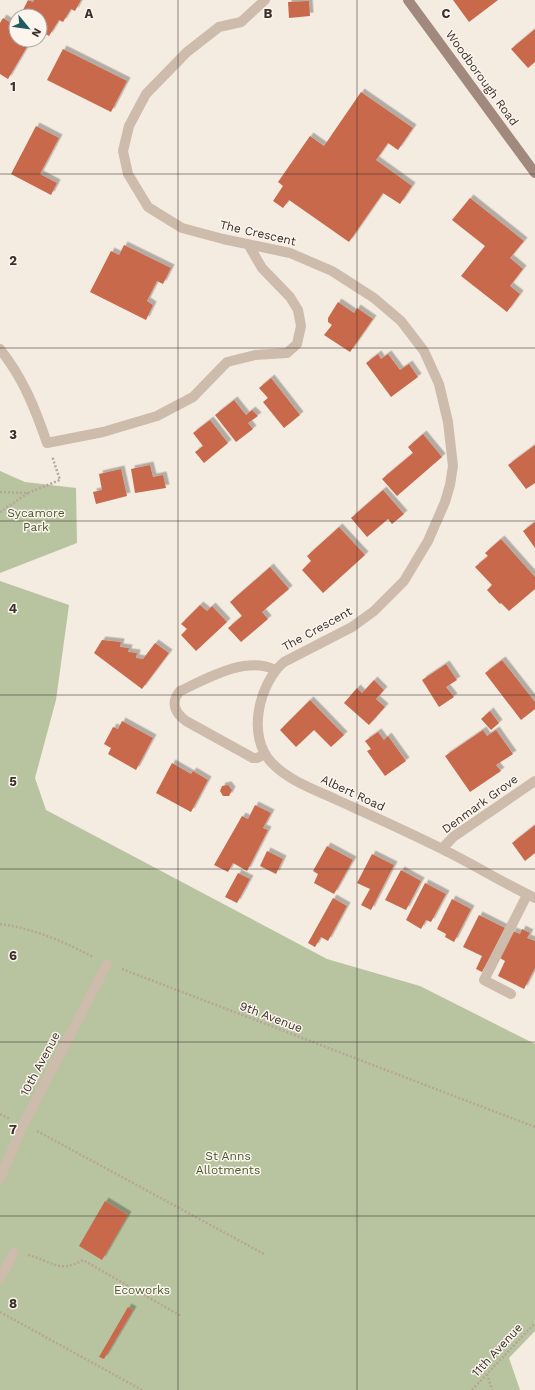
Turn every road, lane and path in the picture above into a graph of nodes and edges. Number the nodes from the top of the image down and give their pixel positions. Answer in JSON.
{"nodes":[{"id":1,"x":265,"y":0,"type":"edge"},
{"id":2,"x":408,"y":0,"type":"edge"},
{"id":3,"x":535,"y":173,"type":"edge"},
{"id":4,"x":248,"y":244,"type":"junction"},
{"id":5,"x":0,"y":349,"type":"edge"},
{"id":6,"x":47,"y":443,"type":"junction"},
{"id":7,"x":0,"y":492,"type":"edge"},
{"id":8,"x":28,"y":494,"type":"junction"},
{"id":9,"x":0,"y":512,"type":"edge"},
{"id":10,"x":275,"y":670,"type":"junction"},
{"id":11,"x":265,"y":754,"type":"junction"},
{"id":12,"x":535,"y":781,"type":"edge"},
{"id":13,"x":442,"y":849,"type":"junction"},
{"id":14,"x":531,"y":897,"type":"edge"},
{"id":15,"x":0,"y":924,"type":"edge"},
{"id":16,"x":107,"y":964,"type":"junction"},
{"id":17,"x":511,"y":994,"type":"dead end"},
{"id":18,"x":23,"y":1124,"type":"junction"},
{"id":19,"x":535,"y":1127,"type":"edge"},
{"id":20,"x":0,"y":1178,"type":"edge"},
{"id":21,"x":14,"y":1252,"type":"joint"},
{"id":22,"x":264,"y":1254,"type":"dead end"},
{"id":23,"x":0,"y":1279,"type":"edge"},
{"id":24,"x":0,"y":1312,"type":"edge"},
{"id":25,"x":181,"y":1316,"type":"dead end"},
{"id":26,"x":535,"y":1323,"type":"edge"},
{"id":27,"x":487,"y":1374,"type":"junction"},
{"id":28,"x":142,"y":1390,"type":"edge"},
{"id":29,"x":472,"y":1390,"type":"edge"},
{"id":30,"x":492,"y":1390,"type":"edge"}],
"edges":[{"from":1,"to":4,"type":"street","name":"The Crescent"},
{"from":2,"to":3,"type":"main road","name":"Woodborough Road"},
{"from":4,"to":6,"type":"street"},
{"from":4,"to":10,"type":"street","name":"The Crescent"},
{"from":5,"to":6,"type":"street"},
{"from":6,"to":8,"type":"path"},
{"from":7,"to":8,"type":"path"},
{"from":8,"to":9,"type":"path"},
{"from":10,"to":11,"type":"street","name":"The Crescent"},
{"from":10,"to":11,"type":"street"},
{"from":11,"to":13,"type":"street","name":"Albert Road"},
{"from":12,"to":13,"type":"street","name":"Denmark Grove"},
{"from":13,"to":14,"type":"street","name":"Albert Road"},
{"from":14,"to":17,"type":"street"},
{"from":15,"to":16,"type":"path","name":"9th Avenue"},
{"from":16,"to":18,"type":"street","name":"10th Avenue"},
{"from":16,"to":19,"type":"path","name":"9th Avenue"},
{"from":18,"to":20,"type":"street","name":"10th Avenue"},
{"from":18,"to":22,"type":"path"},
{"from":21,"to":23,"type":"street"},
{"from":21,"to":25,"type":"path"},
{"from":24,"to":28,"type":"path"},
{"from":26,"to":27,"type":"path","name":"11th Avenue"},
{"from":27,"to":29,"type":"path","name":"11th Avenue"},
{"from":27,"to":30,"type":"path"}]}
